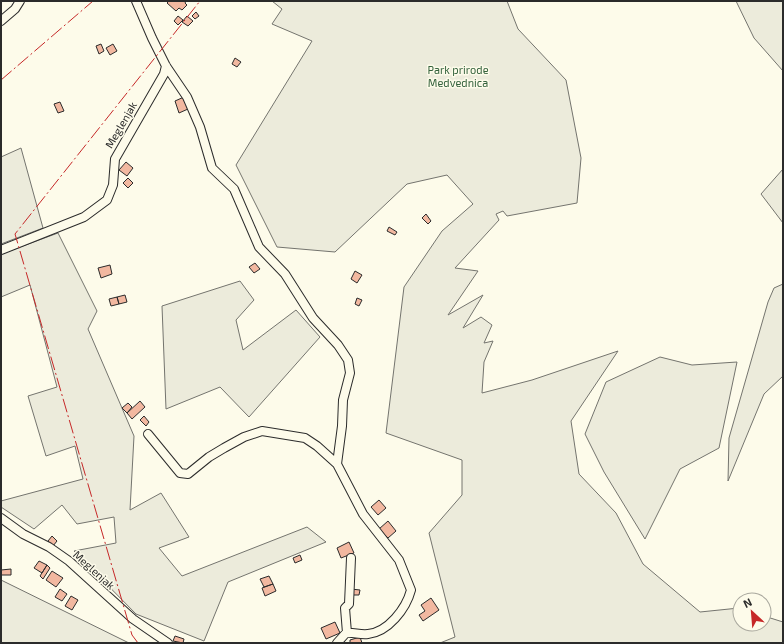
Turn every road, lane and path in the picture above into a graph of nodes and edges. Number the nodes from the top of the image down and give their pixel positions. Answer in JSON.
{"nodes":[{"id":1,"x":20,"y":1,"type":"edge"},
{"id":2,"x":136,"y":1,"type":"edge"},
{"id":3,"x":1,"y":21,"type":"edge"},
{"id":4,"x":166,"y":66,"type":"junction"},
{"id":5,"x":1,"y":250,"type":"edge"},
{"id":6,"x":148,"y":434,"type":"dead end"},
{"id":7,"x":337,"y":464,"type":"junction"},
{"id":8,"x":1,"y":518,"type":"edge"},
{"id":9,"x":351,"y":558,"type":"dead end"},
{"id":10,"x":347,"y":633,"type":"junction"},
{"id":11,"x":168,"y":643,"type":"edge"},
{"id":12,"x":337,"y":643,"type":"edge"}],
"edges":[{"from":1,"to":3,"type":"street"},
{"from":2,"to":4,"type":"street"},
{"from":4,"to":5,"type":"street","name":"Meglenjak"},
{"from":4,"to":7,"type":"street"},
{"from":6,"to":7,"type":"street"},
{"from":7,"to":10,"type":"street"},
{"from":8,"to":11,"type":"street","name":"Meglenjak"},
{"from":9,"to":10,"type":"street"},
{"from":10,"to":12,"type":"street"}]}
